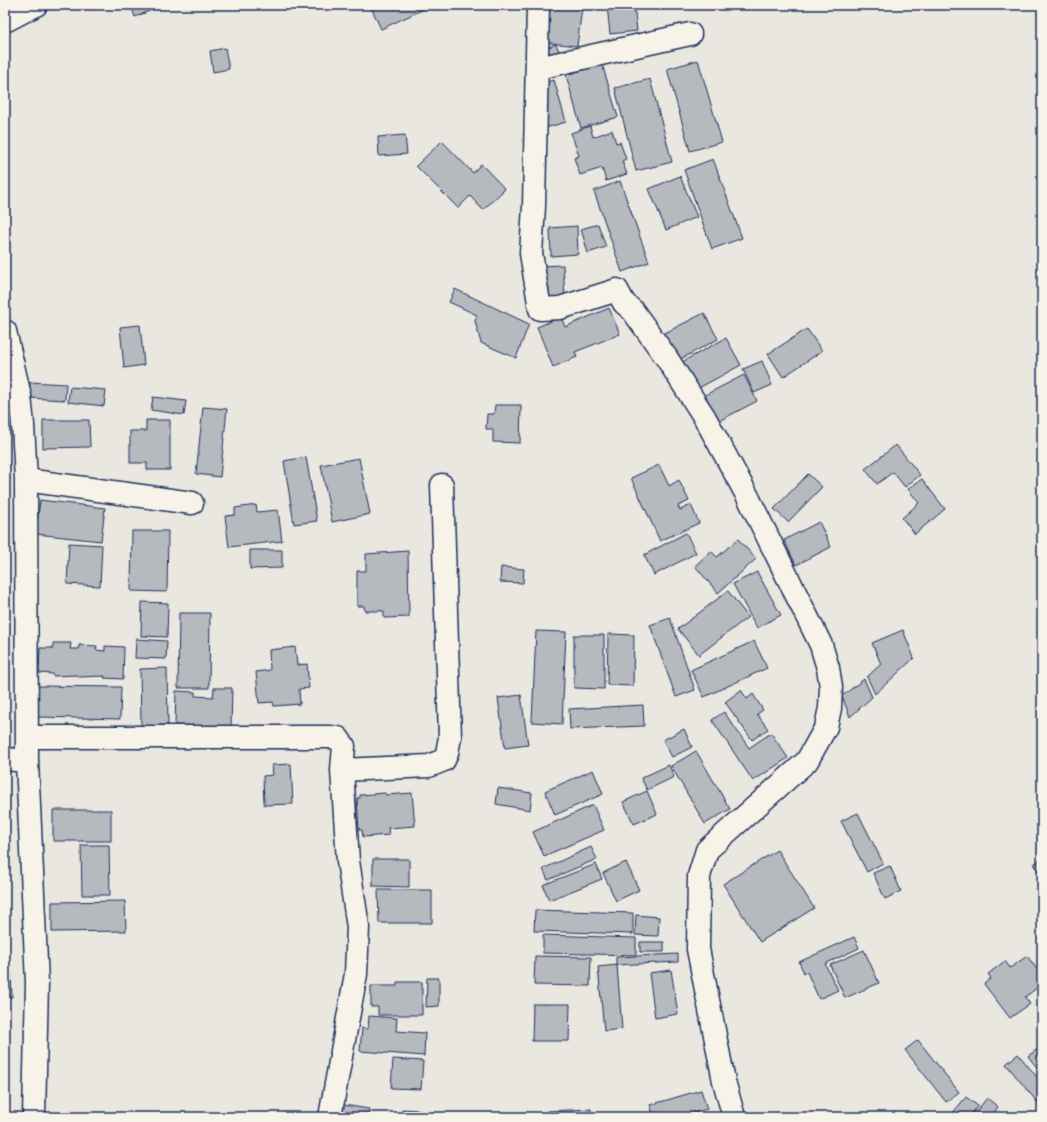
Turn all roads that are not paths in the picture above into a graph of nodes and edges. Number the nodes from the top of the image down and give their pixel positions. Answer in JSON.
{"nodes":[{"id":1,"x":36,"y":5,"type":"edge"},
{"id":2,"x":538,"y":5,"type":"edge"},
{"id":3,"x":5,"y":21,"type":"edge"},
{"id":4,"x":690,"y":34,"type":"dead end"},
{"id":5,"x":538,"y":68,"type":"junction"},
{"id":6,"x":5,"y":330,"type":"edge"},
{"id":7,"x":26,"y":480,"type":"junction"},
{"id":8,"x":442,"y":485,"type":"dead end"},
{"id":9,"x":192,"y":503,"type":"dead end"},
{"id":10,"x":27,"y":737,"type":"junction"},
{"id":11,"x":5,"y":759,"type":"edge"},
{"id":12,"x":27,"y":761,"type":"junction"},
{"id":13,"x":342,"y":770,"type":"junction"},
{"id":14,"x":34,"y":1117,"type":"edge"},
{"id":15,"x":330,"y":1117,"type":"edge"},
{"id":16,"x":734,"y":1117,"type":"edge"}],
"edges":[{"from":1,"to":3,"type":"street"},
{"from":2,"to":5,"type":"street"},
{"from":4,"to":5,"type":"street"},
{"from":5,"to":16,"type":"street"},
{"from":6,"to":7,"type":"street"},
{"from":7,"to":9,"type":"street"},
{"from":7,"to":10,"type":"street"},
{"from":8,"to":13,"type":"street"},
{"from":10,"to":12,"type":"street"},
{"from":10,"to":13,"type":"street"},
{"from":11,"to":12,"type":"street"},
{"from":12,"to":14,"type":"street"},
{"from":13,"to":15,"type":"street"}]}
